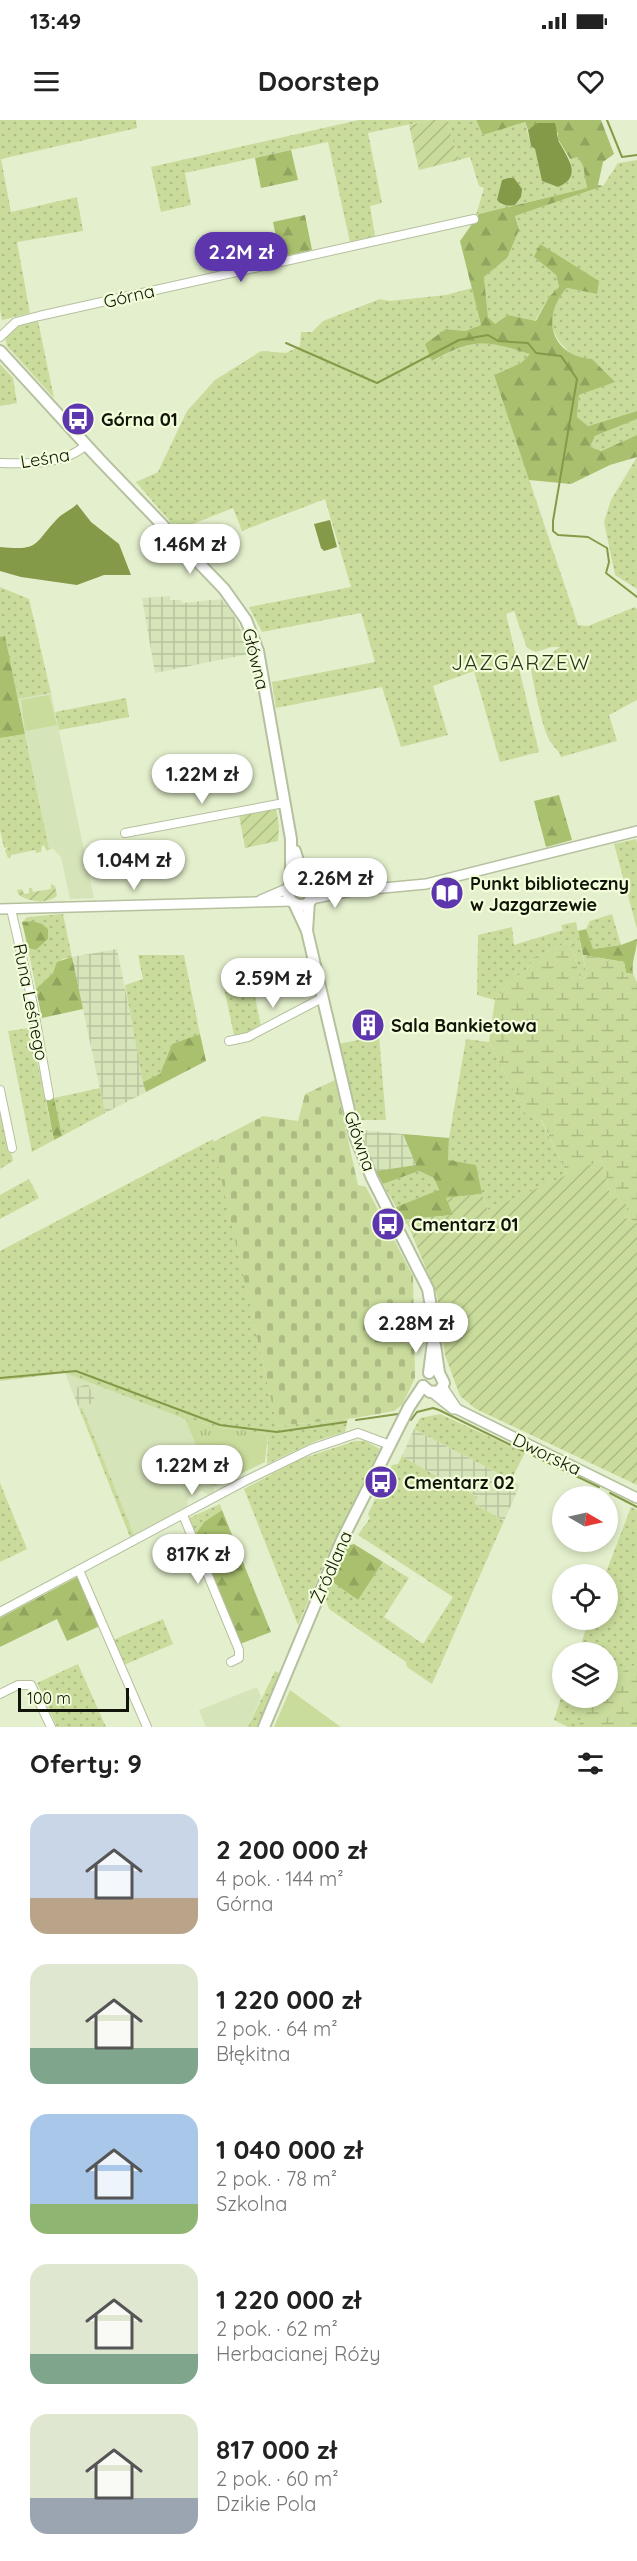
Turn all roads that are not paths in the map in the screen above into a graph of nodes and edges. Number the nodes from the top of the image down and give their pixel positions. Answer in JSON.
{"nodes":[{"id":1,"x":474,"y":219,"type":"dead end"},
{"id":2,"x":0,"y":337,"type":"edge"},
{"id":3,"x":0,"y":351,"type":"edge"},
{"id":4,"x":86,"y":445,"type":"junction"},
{"id":5,"x":0,"y":463,"type":"edge"},
{"id":6,"x":284,"y":803,"type":"junction"},
{"id":7,"x":637,"y":831,"type":"edge"},
{"id":8,"x":125,"y":833,"type":"dead end"},
{"id":9,"x":292,"y":846,"type":"junction"},
{"id":10,"x":308,"y":882,"type":"junction"},
{"id":11,"x":290,"y":886,"type":"junction"},
{"id":12,"x":351,"y":891,"type":"junction"},
{"id":13,"x":261,"y":900,"type":"junction"},
{"id":14,"x":310,"y":900,"type":"junction"},
{"id":15,"x":293,"y":902,"type":"junction"},
{"id":16,"x":0,"y":909,"type":"edge"},
{"id":17,"x":11,"y":909,"type":"junction"},
{"id":18,"x":307,"y":931,"type":"junction"},
{"id":19,"x":322,"y":998,"type":"junction"},
{"id":20,"x":229,"y":1041,"type":"dead end"},
{"id":21,"x":0,"y":1090,"type":"edge"},
{"id":22,"x":49,"y":1096,"type":"dead end"},
{"id":23,"x":12,"y":1148,"type":"dead end"},
{"id":24,"x":434,"y":1373,"type":"junction"},
{"id":25,"x":432,"y":1390,"type":"junction"},
{"id":26,"x":390,"y":1445,"type":"junction"},
{"id":27,"x":637,"y":1498,"type":"edge"},
{"id":28,"x":183,"y":1515,"type":"junction"},
{"id":29,"x":79,"y":1570,"type":"junction"},
{"id":30,"x":0,"y":1612,"type":"edge"},
{"id":31,"x":231,"y":1662,"type":"dead end"},
{"id":32,"x":0,"y":1694,"type":"edge"},
{"id":33,"x":51,"y":1727,"type":"edge"},
{"id":34,"x":147,"y":1727,"type":"edge"},
{"id":35,"x":264,"y":1727,"type":"edge"}],
"edges":[{"from":1,"to":2,"type":"street","name":"Górna"},
{"from":3,"to":4,"type":"main road","name":"Główna"},
{"from":4,"to":5,"type":"street","name":"Leśna"},
{"from":4,"to":6,"type":"main road","name":"Główna"},
{"from":6,"to":8,"type":"street"},
{"from":6,"to":9,"type":"main road","name":"Główna"},
{"from":7,"to":12,"type":"street"},
{"from":9,"to":10,"type":"main road","name":"Główna"},
{"from":9,"to":11,"type":"main road","name":"Główna"},
{"from":10,"to":11,"type":"main road"},
{"from":10,"to":12,"type":"street"},
{"from":10,"to":14,"type":"main road"},
{"from":11,"to":13,"type":"street"},
{"from":11,"to":15,"type":"main road"},
{"from":12,"to":14,"type":"street"},
{"from":13,"to":15,"type":"street"},
{"from":13,"to":17,"type":"street"},
{"from":14,"to":15,"type":"main road"},
{"from":14,"to":18,"type":"main road","name":"Główna"},
{"from":15,"to":18,"type":"main road","name":"Główna"},
{"from":16,"to":17,"type":"street"},
{"from":17,"to":22,"type":"street","name":"Runa Leśnego"},
{"from":18,"to":19,"type":"main road","name":"Główna"},
{"from":19,"to":20,"type":"street"},
{"from":19,"to":24,"type":"main road","name":"Główna"},
{"from":21,"to":23,"type":"street"},
{"from":24,"to":25,"type":"main road","name":"Źródlana"},
{"from":24,"to":25,"type":"main road"},
{"from":25,"to":26,"type":"main road","name":"Źródlana"},
{"from":25,"to":27,"type":"street","name":"Dworska"},
{"from":26,"to":28,"type":"street"},
{"from":26,"to":35,"type":"main road","name":"Źródlana"},
{"from":28,"to":29,"type":"street"},
{"from":28,"to":31,"type":"street"},
{"from":29,"to":30,"type":"street"},
{"from":29,"to":34,"type":"street"},
{"from":32,"to":33,"type":"street"}]}
